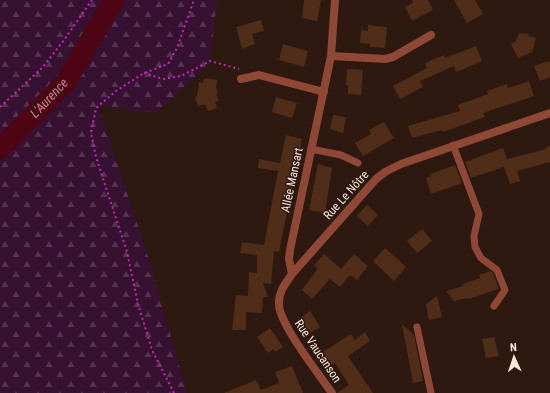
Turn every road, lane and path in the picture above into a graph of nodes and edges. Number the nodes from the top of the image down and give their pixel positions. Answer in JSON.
{"nodes":[{"id":1,"x":92,"y":0,"type":"edge"},
{"id":2,"x":194,"y":0,"type":"edge"},
{"id":3,"x":335,"y":0,"type":"edge"},
{"id":4,"x":432,"y":35,"type":"dead end"},
{"id":5,"x":331,"y":56,"type":"junction"},
{"id":6,"x":144,"y":73,"type":"junction"},
{"id":7,"x":259,"y":75,"type":"junction"},
{"id":8,"x":241,"y":79,"type":"dead end"},
{"id":9,"x":324,"y":92,"type":"junction"},
{"id":10,"x":0,"y":107,"type":"edge"},
{"id":11,"x":550,"y":113,"type":"edge"},
{"id":12,"x":453,"y":145,"type":"junction"},
{"id":13,"x":311,"y":150,"type":"junction"},
{"id":14,"x":358,"y":163,"type":"dead end"},
{"id":15,"x":292,"y":274,"type":"junction"},
{"id":16,"x":494,"y":306,"type":"dead end"},
{"id":17,"x":284,"y":322,"type":"joint"},
{"id":18,"x":417,"y":327,"type":"dead end"},
{"id":19,"x":174,"y":393,"type":"edge"},
{"id":20,"x":332,"y":393,"type":"edge"},
{"id":21,"x":431,"y":393,"type":"edge"}],
"edges":[{"from":1,"to":10,"type":"path"},
{"from":2,"to":6,"type":"path"},
{"from":3,"to":5,"type":"street","name":"Allée Mansart"},
{"from":4,"to":5,"type":"street"},
{"from":5,"to":9,"type":"street","name":"Allée Mansart"},
{"from":6,"to":7,"type":"path"},
{"from":6,"to":19,"type":"path"},
{"from":7,"to":8,"type":"street"},
{"from":7,"to":9,"type":"street"},
{"from":9,"to":13,"type":"street","name":"Allée Mansart"},
{"from":11,"to":12,"type":"street","name":"Rue Le Nôtre"},
{"from":12,"to":15,"type":"street","name":"Rue Le Nôtre"},
{"from":12,"to":16,"type":"lane"},
{"from":13,"to":14,"type":"lane"},
{"from":13,"to":15,"type":"street","name":"Allée Mansart"},
{"from":15,"to":17,"type":"street","name":"Rue Le Nôtre"},
{"from":17,"to":20,"type":"street","name":"Rue Vaucanson"},
{"from":18,"to":21,"type":"lane"}]}
